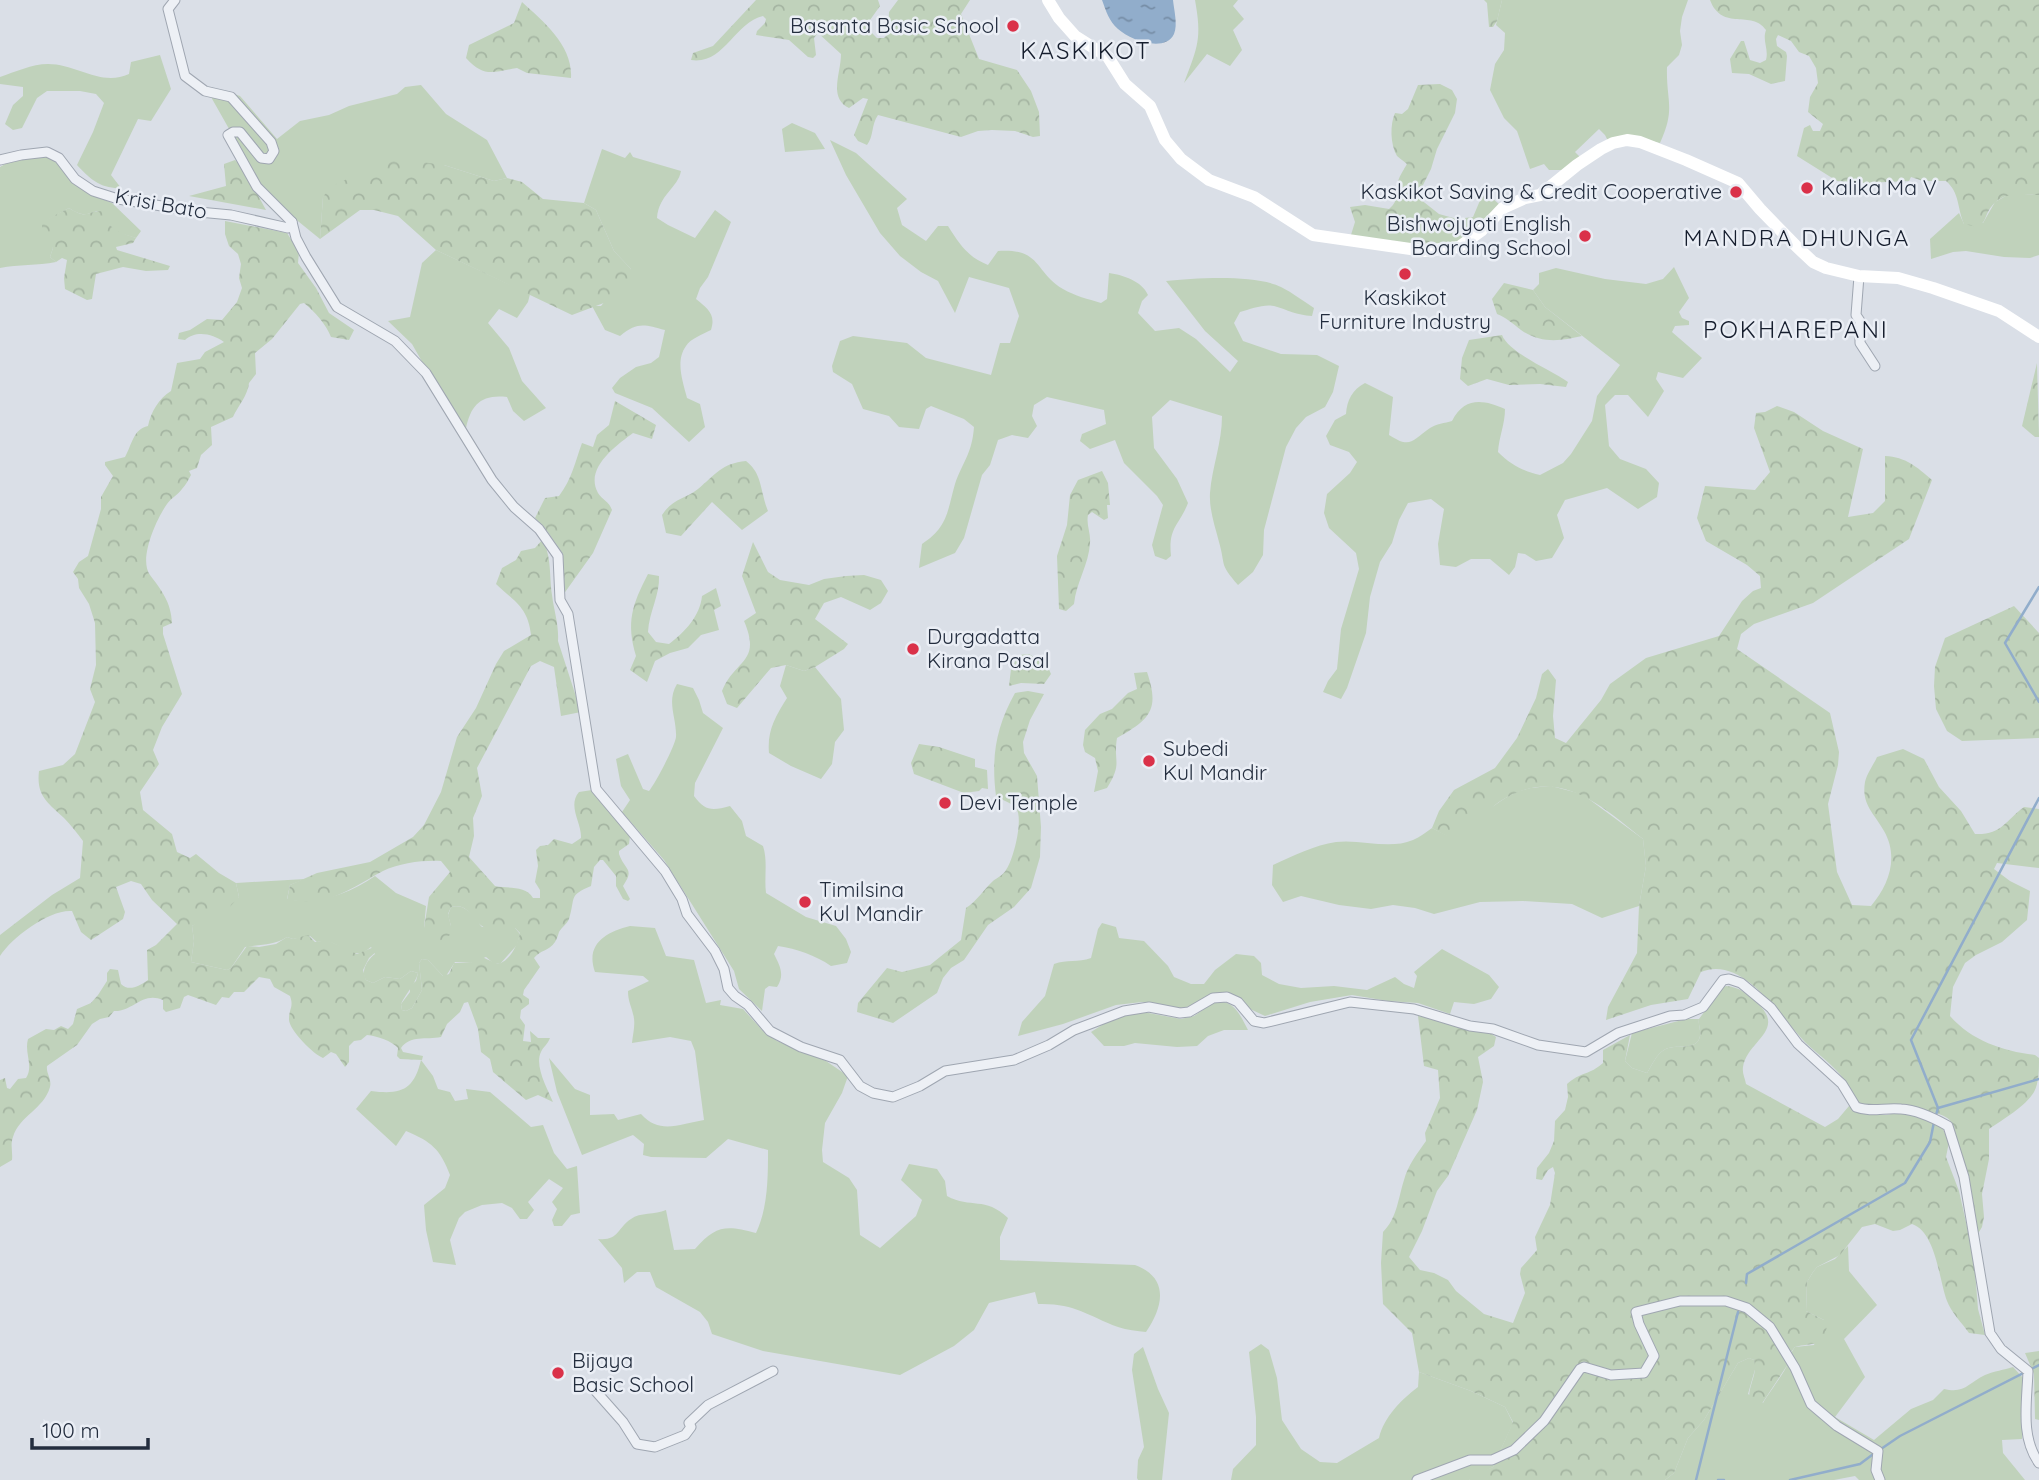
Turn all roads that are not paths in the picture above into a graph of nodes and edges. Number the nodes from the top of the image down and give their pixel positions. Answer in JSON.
{"nodes":[{"id":1,"x":175,"y":0,"type":"edge"},
{"id":2,"x":1048,"y":0,"type":"edge"},
{"id":3,"x":0,"y":160,"type":"edge"},
{"id":4,"x":292,"y":222,"type":"junction"},
{"id":5,"x":1859,"y":276,"type":"junction"},
{"id":6,"x":2039,"y":337,"type":"edge"},
{"id":7,"x":1875,"y":366,"type":"dead end"},
{"id":8,"x":773,"y":1370,"type":"dead end"},
{"id":9,"x":592,"y":1387,"type":"dead end"},
{"id":10,"x":2039,"y":1463,"type":"edge"},
{"id":11,"x":1417,"y":1480,"type":"edge"},
{"id":12,"x":1880,"y":1480,"type":"edge"}],
"edges":[{"from":1,"to":4,"type":"street"},
{"from":2,"to":5,"type":"street"},
{"from":3,"to":4,"type":"street","name":"Krisi Bato"},
{"from":4,"to":10,"type":"street"},
{"from":5,"to":6,"type":"street"},
{"from":5,"to":7,"type":"street"},
{"from":8,"to":9,"type":"street"},
{"from":11,"to":12,"type":"street"}]}
